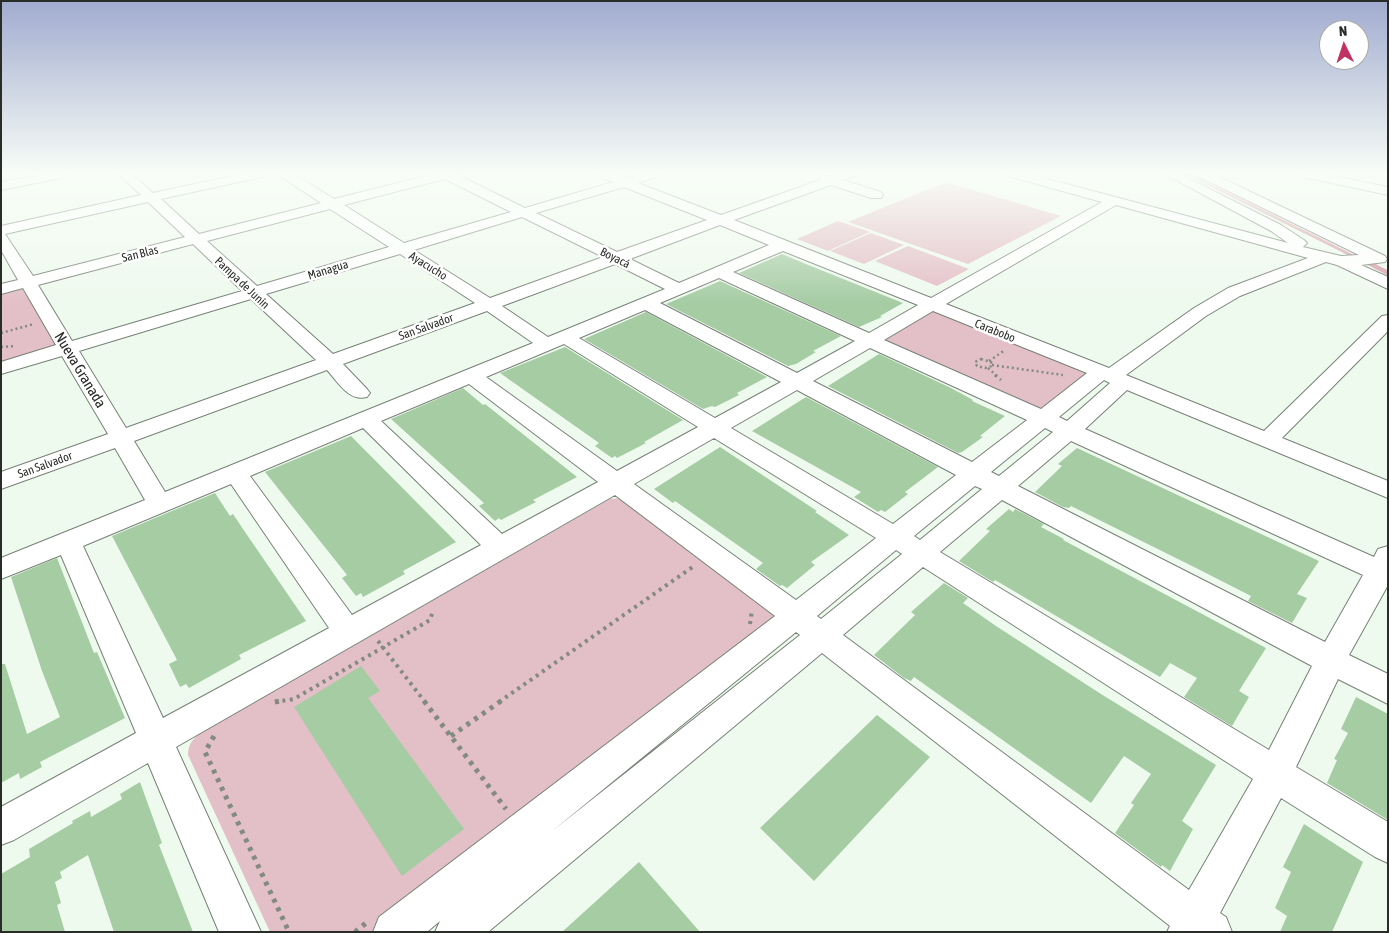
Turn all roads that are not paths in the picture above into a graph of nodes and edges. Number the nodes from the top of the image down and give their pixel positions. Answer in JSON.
{"nodes":[{"id":1,"x":62,"y":217,"type":"edge"},
{"id":2,"x":170,"y":217,"type":"edge"},
{"id":3,"x":284,"y":217,"type":"edge"},
{"id":4,"x":351,"y":217,"type":"edge"},
{"id":5,"x":508,"y":217,"type":"edge"},
{"id":6,"x":533,"y":217,"type":"edge"},
{"id":7,"x":708,"y":217,"type":"edge"},
{"id":8,"x":730,"y":217,"type":"edge"},
{"id":9,"x":1086,"y":217,"type":"edge"},
{"id":10,"x":1175,"y":217,"type":"edge"},
{"id":11,"x":1254,"y":217,"type":"edge"},
{"id":12,"x":1280,"y":217,"type":"edge"},
{"id":13,"x":719,"y":221,"type":"junction"},
{"id":14,"x":1,"y":230,"type":"edge"},
{"id":15,"x":1,"y":237,"type":"edge"},
{"id":16,"x":195,"y":240,"type":"junction"},
{"id":17,"x":783,"y":245,"type":"junction"},
{"id":18,"x":400,"y":248,"type":"junction"},
{"id":19,"x":1305,"y":252,"type":"junction"},
{"id":20,"x":616,"y":259,"type":"junction"},
{"id":21,"x":1369,"y":266,"type":"edge"},
{"id":22,"x":720,"y":273,"type":"junction"},
{"id":23,"x":28,"y":282,"type":"junction"},
{"id":24,"x":1,"y":289,"type":"edge"},
{"id":25,"x":679,"y":289,"type":"junction"},
{"id":26,"x":253,"y":293,"type":"junction"},
{"id":27,"x":646,"y":303,"type":"junction"},
{"id":28,"x":488,"y":304,"type":"junction"},
{"id":29,"x":932,"y":305,"type":"junction"},
{"id":30,"x":1388,"y":320,"type":"edge"},
{"id":31,"x":555,"y":341,"type":"junction"},
{"id":32,"x":868,"y":341,"type":"junction"},
{"id":33,"x":66,"y":349,"type":"junction"},
{"id":34,"x":330,"y":362,"type":"junction"},
{"id":35,"x":1,"y":368,"type":"edge"},
{"id":36,"x":471,"y":376,"type":"junction"},
{"id":37,"x":1107,"y":377,"type":"junction"},
{"id":38,"x":798,"y":381,"type":"junction"},
{"id":39,"x":360,"y":394,"type":"dead end"},
{"id":40,"x":366,"y":419,"type":"junction"},
{"id":41,"x":1056,"y":425,"type":"junction"},
{"id":42,"x":714,"y":429,"type":"junction"},
{"id":43,"x":121,"y":437,"type":"junction"},
{"id":44,"x":1267,"y":440,"type":"junction"},
{"id":45,"x":235,"y":472,"type":"junction"},
{"id":46,"x":1,"y":481,"type":"edge"},
{"id":47,"x":986,"y":481,"type":"junction"},
{"id":48,"x":615,"y":483,"type":"junction"},
{"id":49,"x":1388,"y":490,"type":"edge"},
{"id":50,"x":160,"y":503,"type":"junction"},
{"id":51,"x":893,"y":537,"type":"junction"},
{"id":52,"x":68,"y":541,"type":"junction"},
{"id":53,"x":501,"y":549,"type":"junction"},
{"id":54,"x":921,"y":553,"type":"junction"},
{"id":55,"x":1385,"y":567,"type":"edge"},
{"id":56,"x":1,"y":569,"type":"edge"},
{"id":57,"x":796,"y":616,"type":"junction"},
{"id":58,"x":357,"y":629,"type":"junction"},
{"id":59,"x":822,"y":635,"type":"junction"},
{"id":60,"x":1331,"y":660,"type":"junction"},
{"id":61,"x":1388,"y":690,"type":"edge"},
{"id":62,"x":157,"y":740,"type":"junction"},
{"id":63,"x":1275,"y":774,"type":"junction"},
{"id":64,"x":1,"y":827,"type":"edge"},
{"id":65,"x":1388,"y":844,"type":"edge"},
{"id":66,"x":382,"y":926,"type":"edge"},
{"id":67,"x":1198,"y":928,"type":"edge"},
{"id":68,"x":240,"y":932,"type":"edge"},
{"id":69,"x":456,"y":932,"type":"edge"}],
"edges":[{"from":1,"to":14,"type":"street"},
{"from":2,"to":16,"type":"street","name":"Pampa de Junín"},
{"from":3,"to":16,"type":"street","name":"San Blas"},
{"from":4,"to":18,"type":"street","name":"Ayacucho"},
{"from":5,"to":18,"type":"street","name":"Managua"},
{"from":6,"to":20,"type":"street","name":"Boyacá"},
{"from":7,"to":13,"type":"street","name":"Carabobo"},
{"from":8,"to":13,"type":"street","name":"San Salvador"},
{"from":9,"to":29,"type":"street"},
{"from":10,"to":19,"type":"street"},
{"from":11,"to":19,"type":"street"},
{"from":12,"to":21,"type":"street"},
{"from":13,"to":17,"type":"street","name":"Carabobo"},
{"from":13,"to":20,"type":"street","name":"San Salvador"},
{"from":15,"to":23,"type":"street","name":"Nueva Granada"},
{"from":16,"to":23,"type":"street","name":"San Blas"},
{"from":16,"to":26,"type":"street","name":"Pampa de Junín"},
{"from":17,"to":22,"type":"street"},
{"from":17,"to":29,"type":"street","name":"Carabobo"},
{"from":18,"to":26,"type":"street","name":"Managua"},
{"from":18,"to":28,"type":"street","name":"Ayacucho"},
{"from":19,"to":21,"type":"street"},
{"from":20,"to":25,"type":"street","name":"Boyacá"},
{"from":20,"to":28,"type":"street","name":"San Salvador"},
{"from":21,"to":37,"type":"street"},
{"from":22,"to":25,"type":"street"},
{"from":22,"to":32,"type":"street"},
{"from":23,"to":24,"type":"street","name":"San Blas"},
{"from":23,"to":33,"type":"street","name":"Nueva Granada"},
{"from":25,"to":27,"type":"street"},
{"from":26,"to":33,"type":"street","name":"Managua"},
{"from":26,"to":34,"type":"street","name":"Pampa de Junín"},
{"from":27,"to":31,"type":"street"},
{"from":27,"to":38,"type":"street"},
{"from":28,"to":31,"type":"street","name":"Ayacucho"},
{"from":28,"to":34,"type":"street","name":"San Salvador"},
{"from":29,"to":32,"type":"street"},
{"from":29,"to":37,"type":"street","name":"Carabobo"},
{"from":30,"to":44,"type":"street"},
{"from":31,"to":36,"type":"street"},
{"from":31,"to":42,"type":"street","name":"Ayacucho"},
{"from":32,"to":38,"type":"street"},
{"from":32,"to":41,"type":"street"},
{"from":33,"to":35,"type":"street","name":"Managua"},
{"from":33,"to":43,"type":"street","name":"Nueva Granada"},
{"from":34,"to":39,"type":"street","name":"Pampa de Junín"},
{"from":34,"to":43,"type":"street","name":"San Salvador"},
{"from":36,"to":40,"type":"street"},
{"from":36,"to":48,"type":"street"},
{"from":37,"to":41,"type":"street"},
{"from":37,"to":44,"type":"street","name":"Carabobo"},
{"from":38,"to":42,"type":"street"},
{"from":38,"to":47,"type":"street"},
{"from":40,"to":45,"type":"street"},
{"from":40,"to":53,"type":"street"},
{"from":41,"to":47,"type":"street"},
{"from":41,"to":55,"type":"street"},
{"from":42,"to":48,"type":"street"},
{"from":42,"to":51,"type":"street","name":"Ayacucho"},
{"from":43,"to":46,"type":"street","name":"San Salvador"},
{"from":43,"to":50,"type":"street","name":"Nueva Granada"},
{"from":44,"to":49,"type":"street","name":"Carabobo"},
{"from":45,"to":50,"type":"street"},
{"from":45,"to":58,"type":"street"},
{"from":47,"to":51,"type":"street"},
{"from":47,"to":54,"type":"street"},
{"from":47,"to":60,"type":"street"},
{"from":48,"to":53,"type":"street"},
{"from":48,"to":57,"type":"street"},
{"from":50,"to":52,"type":"street"},
{"from":51,"to":54,"type":"street","name":"Ayacucho"},
{"from":51,"to":57,"type":"street"},
{"from":52,"to":56,"type":"street"},
{"from":52,"to":62,"type":"street"},
{"from":53,"to":58,"type":"street"},
{"from":54,"to":59,"type":"street"},
{"from":54,"to":63,"type":"street","name":"Ayacucho"},
{"from":55,"to":60,"type":"street"},
{"from":57,"to":59,"type":"street"},
{"from":57,"to":66,"type":"street"},
{"from":58,"to":62,"type":"street"},
{"from":59,"to":67,"type":"street"},
{"from":59,"to":69,"type":"street"},
{"from":60,"to":61,"type":"street"},
{"from":60,"to":63,"type":"street"},
{"from":62,"to":64,"type":"street"},
{"from":62,"to":68,"type":"street"},
{"from":63,"to":65,"type":"street","name":"Ayacucho"},
{"from":63,"to":67,"type":"street"}]}
